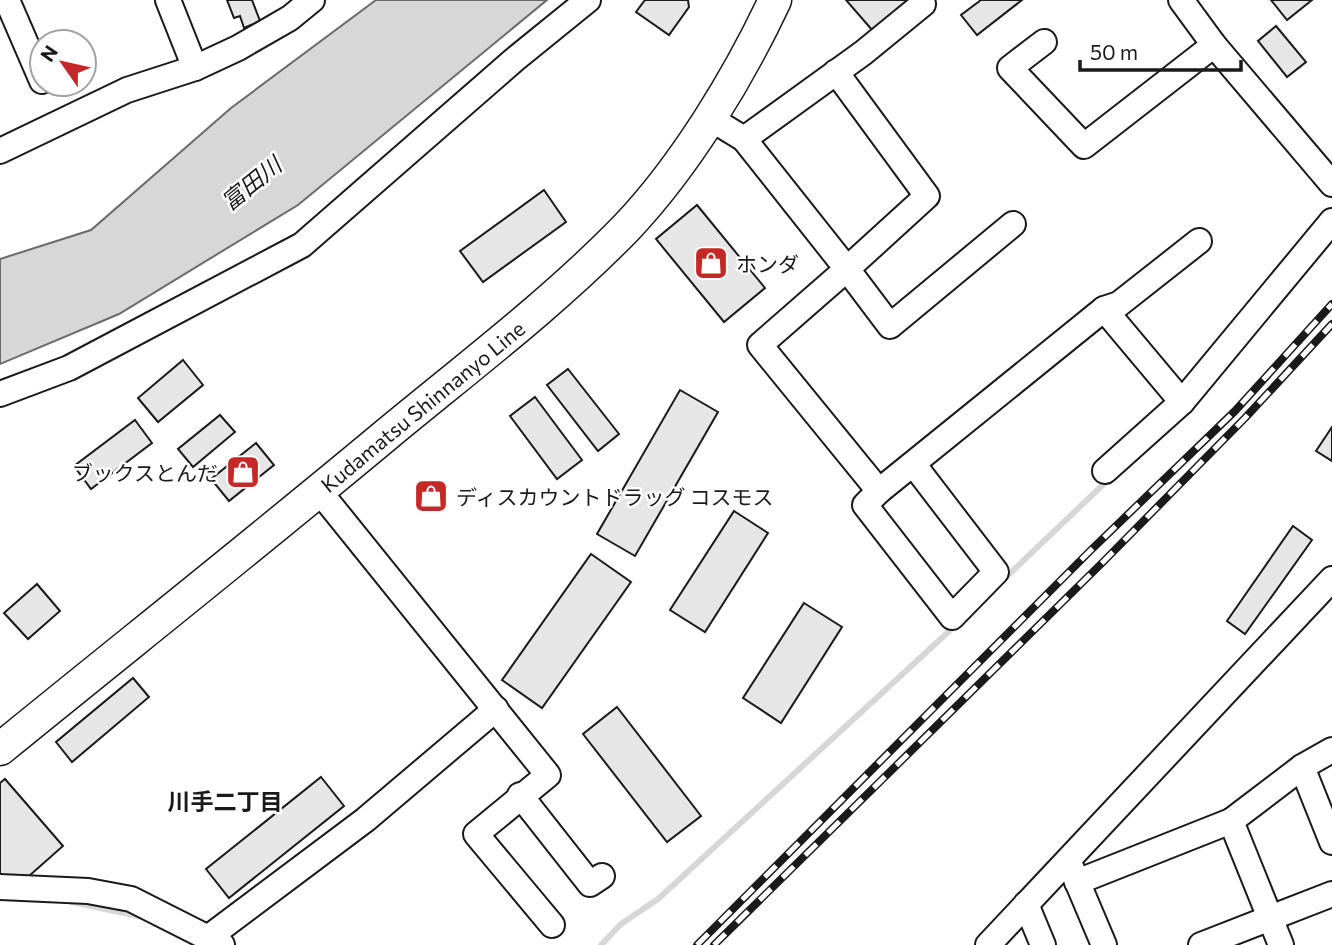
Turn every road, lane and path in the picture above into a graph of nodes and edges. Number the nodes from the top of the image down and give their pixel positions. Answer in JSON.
{"nodes":[{"id":1,"x":7,"y":0,"type":"edge"},
{"id":2,"x":169,"y":0,"type":"edge"},
{"id":3,"x":312,"y":0,"type":"edge"},
{"id":4,"x":588,"y":0,"type":"edge"},
{"id":5,"x":775,"y":0,"type":"edge"},
{"id":6,"x":1181,"y":0,"type":"edge"},
{"id":7,"x":923,"y":4,"type":"dead end"},
{"id":8,"x":286,"y":9,"type":"edge"},
{"id":9,"x":1044,"y":42,"type":"dead end"},
{"id":10,"x":1214,"y":45,"type":"junction"},
{"id":11,"x":28,"y":50,"type":"edge"},
{"id":12,"x":195,"y":68,"type":"junction"},
{"id":13,"x":836,"y":72,"type":"junction"},
{"id":14,"x":45,"y":98,"type":"edge"},
{"id":15,"x":708,"y":117,"type":"junction"},
{"id":16,"x":50,"y":125,"type":"junction"},
{"id":17,"x":744,"y":139,"type":"junction"},
{"id":18,"x":0,"y":151,"type":"edge"},
{"id":19,"x":1332,"y":184,"type":"edge"},
{"id":20,"x":1332,"y":221,"type":"edge"},
{"id":21,"x":1013,"y":224,"type":"dead end"},
{"id":22,"x":1199,"y":241,"type":"dead end"},
{"id":23,"x":847,"y":269,"type":"junction"},
{"id":24,"x":1104,"y":309,"type":"junction"},
{"id":25,"x":0,"y":394,"type":"edge"},
{"id":26,"x":1182,"y":402,"type":"junction"},
{"id":27,"x":914,"y":465,"type":"junction"},
{"id":28,"x":1105,"y":471,"type":"dead end"},
{"id":29,"x":319,"y":491,"type":"junction"},
{"id":30,"x":879,"y":491,"type":"junction"},
{"id":31,"x":1332,"y":579,"type":"edge"},
{"id":32,"x":496,"y":709,"type":"junction"},
{"id":33,"x":0,"y":749,"type":"edge"},
{"id":34,"x":1332,"y":750,"type":"edge"},
{"id":35,"x":1302,"y":767,"type":"junction"},
{"id":36,"x":520,"y":795,"type":"junction"},
{"id":37,"x":1231,"y":821,"type":"junction"},
{"id":38,"x":1332,"y":842,"type":"edge"},
{"id":39,"x":1072,"y":871,"type":"junction"},
{"id":40,"x":602,"y":876,"type":"dead end"},
{"id":41,"x":0,"y":887,"type":"edge"},
{"id":42,"x":1332,"y":894,"type":"edge"},
{"id":43,"x":1026,"y":904,"type":"junction"},
{"id":44,"x":1272,"y":917,"type":"junction"},
{"id":45,"x":552,"y":925,"type":"dead end"},
{"id":46,"x":216,"y":941,"type":"edge"},
{"id":47,"x":988,"y":945,"type":"edge"},
{"id":48,"x":1043,"y":945,"type":"edge"},
{"id":49,"x":1104,"y":945,"type":"edge"},
{"id":50,"x":1201,"y":945,"type":"edge"},
{"id":51,"x":1281,"y":945,"type":"edge"}],
"edges":[{"from":1,"to":11,"type":"street"},
{"from":2,"to":12,"type":"street"},
{"from":3,"to":8,"type":"street"},
{"from":4,"to":25,"type":"street"},
{"from":5,"to":15,"type":"main road","name":"Kudamatsu Shinnanyo Line"},
{"from":6,"to":10,"type":"street"},
{"from":7,"to":13,"type":"street"},
{"from":8,"to":12,"type":"street"},
{"from":9,"to":10,"type":"street"},
{"from":10,"to":19,"type":"street"},
{"from":12,"to":16,"type":"street"},
{"from":13,"to":17,"type":"street"},
{"from":13,"to":23,"type":"street"},
{"from":14,"to":16,"type":"street"},
{"from":15,"to":17,"type":"street"},
{"from":15,"to":29,"type":"main road","name":"Kudamatsu Shinnanyo Line"},
{"from":16,"to":18,"type":"street"},
{"from":17,"to":23,"type":"street"},
{"from":20,"to":26,"type":"street"},
{"from":21,"to":23,"type":"street"},
{"from":22,"to":24,"type":"street"},
{"from":23,"to":30,"type":"street"},
{"from":24,"to":26,"type":"street"},
{"from":24,"to":27,"type":"street"},
{"from":26,"to":28,"type":"street"},
{"from":27,"to":30,"type":"street"},
{"from":27,"to":30,"type":"street"},
{"from":29,"to":32,"type":"street"},
{"from":29,"to":33,"type":"main road","name":"Kudamatsu Shinnanyo Line"},
{"from":31,"to":39,"type":"street"},
{"from":32,"to":36,"type":"street"},
{"from":32,"to":46,"type":"street"},
{"from":34,"to":35,"type":"street"},
{"from":35,"to":37,"type":"street"},
{"from":35,"to":38,"type":"street"},
{"from":36,"to":40,"type":"street"},
{"from":36,"to":45,"type":"street"},
{"from":37,"to":39,"type":"street"},
{"from":37,"to":44,"type":"street"},
{"from":39,"to":43,"type":"street"},
{"from":39,"to":49,"type":"street"},
{"from":41,"to":46,"type":"street"},
{"from":42,"to":44,"type":"street"},
{"from":43,"to":47,"type":"street"},
{"from":43,"to":48,"type":"street"},
{"from":44,"to":50,"type":"street"},
{"from":44,"to":51,"type":"street"}]}
